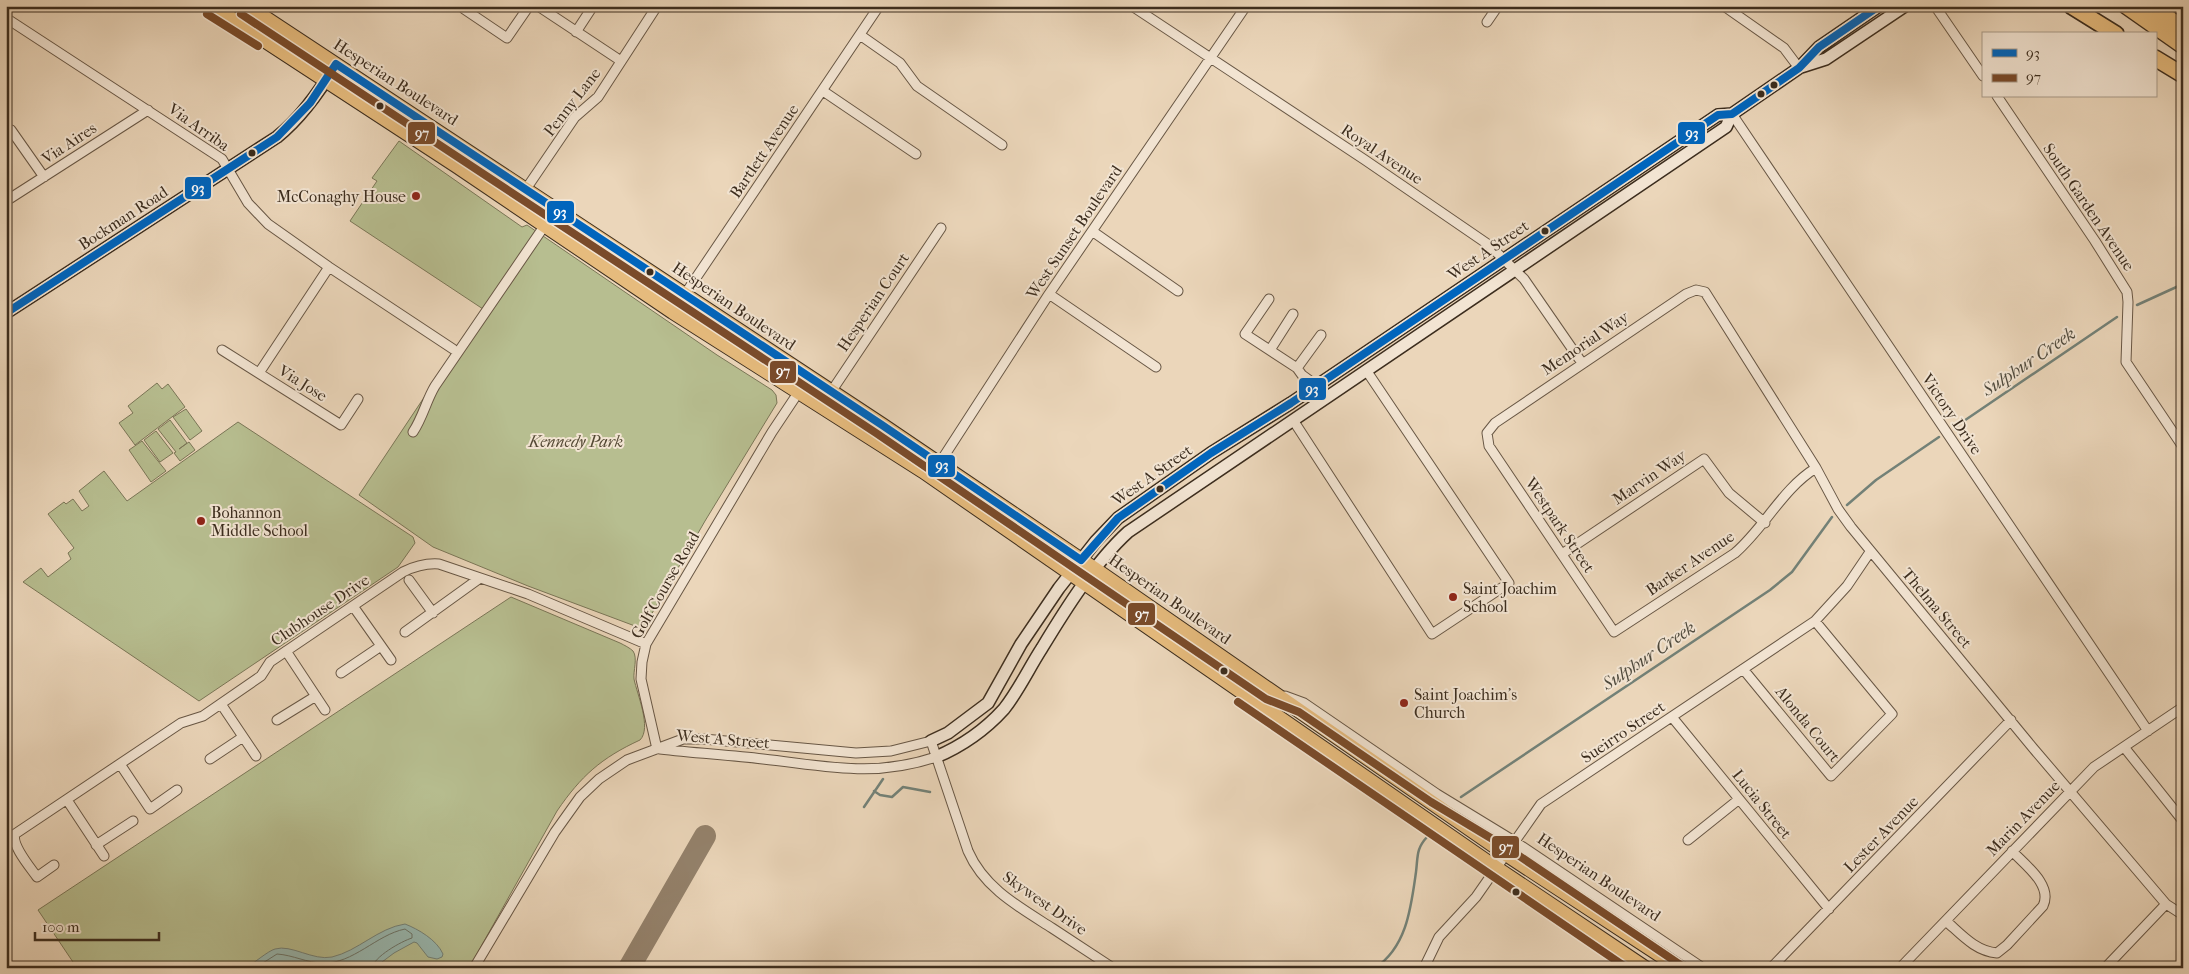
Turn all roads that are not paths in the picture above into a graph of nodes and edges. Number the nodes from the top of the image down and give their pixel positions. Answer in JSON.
{"nodes":[{"id":1,"x":212,"y":6,"type":"edge"},
{"id":2,"x":247,"y":6,"type":"edge"},
{"id":3,"x":528,"y":6,"type":"edge"},
{"id":4,"x":538,"y":6,"type":"edge"},
{"id":5,"x":593,"y":6,"type":"edge"},
{"id":6,"x":657,"y":6,"type":"edge"},
{"id":7,"x":879,"y":6,"type":"edge"},
{"id":8,"x":1132,"y":6,"type":"edge"},
{"id":9,"x":1246,"y":6,"type":"edge"},
{"id":10,"x":1498,"y":6,"type":"edge"},
{"id":11,"x":1724,"y":6,"type":"edge"},
{"id":12,"x":1879,"y":6,"type":"edge"},
{"id":13,"x":1905,"y":6,"type":"edge"},
{"id":14,"x":1935,"y":6,"type":"edge"},
{"id":15,"x":2071,"y":6,"type":"edge"},
{"id":16,"x":2126,"y":6,"type":"edge"},
{"id":17,"x":2151,"y":6,"type":"edge"},
{"id":18,"x":465,"y":8,"type":"edge"},
{"id":19,"x":6,"y":18,"type":"edge"},
{"id":20,"x":1487,"y":22,"type":"dead end"},
{"id":21,"x":2183,"y":28,"type":"edge"},
{"id":22,"x":576,"y":32,"type":"junction"},
{"id":23,"x":2113,"y":32,"type":"edge"},
{"id":24,"x":860,"y":35,"type":"junction"},
{"id":25,"x":2183,"y":46,"type":"edge"},
{"id":26,"x":1211,"y":58,"type":"junction"},
{"id":27,"x":2156,"y":59,"type":"edge"},
{"id":28,"x":620,"y":61,"type":"junction"},
{"id":29,"x":336,"y":64,"type":"junction"},
{"id":30,"x":1799,"y":68,"type":"junction"},
{"id":31,"x":1982,"y":75,"type":"edge"},
{"id":32,"x":2183,"y":75,"type":"edge"},
{"id":33,"x":326,"y":80,"type":"junction"},
{"id":34,"x":823,"y":90,"type":"junction"},
{"id":35,"x":1998,"y":98,"type":"edge"},
{"id":36,"x":148,"y":110,"type":"junction"},
{"id":37,"x":1732,"y":114,"type":"junction"},
{"id":38,"x":11,"y":130,"type":"dead end"},
{"id":39,"x":1002,"y":145,"type":"dead end"},
{"id":40,"x":916,"y":154,"type":"dead end"},
{"id":41,"x":457,"y":166,"type":"junction"},
{"id":42,"x":491,"y":166,"type":"junction"},
{"id":43,"x":228,"y":170,"type":"junction"},
{"id":44,"x":44,"y":176,"type":"junction"},
{"id":45,"x":526,"y":189,"type":"junction"},
{"id":46,"x":6,"y":201,"type":"edge"},
{"id":47,"x":545,"y":225,"type":"junction"},
{"id":48,"x":941,"y":228,"type":"dead end"},
{"id":49,"x":1092,"y":230,"type":"junction"},
{"id":50,"x":1503,"y":260,"type":"junction"},
{"id":51,"x":329,"y":267,"type":"junction"},
{"id":52,"x":1514,"y":270,"type":"junction"},
{"id":53,"x":1178,"y":291,"type":"dead end"},
{"id":54,"x":1705,"y":292,"type":"joint"},
{"id":55,"x":685,"y":294,"type":"junction"},
{"id":56,"x":1049,"y":294,"type":"junction"},
{"id":57,"x":1269,"y":299,"type":"dead end"},
{"id":58,"x":673,"y":312,"type":"junction"},
{"id":59,"x":6,"y":313,"type":"edge"},
{"id":60,"x":1293,"y":314,"type":"dead end"},
{"id":61,"x":1321,"y":335,"type":"dead end"},
{"id":62,"x":453,"y":349,"type":"dead end"},
{"id":63,"x":222,"y":350,"type":"dead end"},
{"id":64,"x":1270,"y":350,"type":"junction"},
{"id":65,"x":1582,"y":363,"type":"junction"},
{"id":66,"x":1156,"y":367,"type":"dead end"},
{"id":67,"x":1297,"y":368,"type":"junction"},
{"id":68,"x":1366,"y":370,"type":"junction"},
{"id":69,"x":259,"y":373,"type":"junction"},
{"id":70,"x":808,"y":378,"type":"junction"},
{"id":71,"x":1317,"y":386,"type":"junction"},
{"id":72,"x":798,"y":392,"type":"junction"},
{"id":73,"x":831,"y":392,"type":"junction"},
{"id":74,"x":358,"y":399,"type":"dead end"},
{"id":75,"x":1291,"y":403,"type":"junction"},
{"id":76,"x":1293,"y":420,"type":"junction"},
{"id":77,"x":413,"y":432,"type":"dead end"},
{"id":78,"x":1487,"y":433,"type":"joint"},
{"id":79,"x":2182,"y":444,"type":"edge"},
{"id":80,"x":1211,"y":453,"type":"junction"},
{"id":81,"x":939,"y":464,"type":"junction"},
{"id":82,"x":1816,"y":468,"type":"junction"},
{"id":83,"x":931,"y":477,"type":"junction"},
{"id":84,"x":1207,"y":478,"type":"junction"},
{"id":85,"x":1765,"y":523,"type":"junction"},
{"id":86,"x":1870,"y":552,"type":"junction"},
{"id":87,"x":1562,"y":554,"type":"junction"},
{"id":88,"x":1081,"y":560,"type":"junction"},
{"id":89,"x":1096,"y":570,"type":"junction"},
{"id":90,"x":1071,"y":573,"type":"junction"},
{"id":91,"x":480,"y":578,"type":"junction"},
{"id":92,"x":409,"y":580,"type":"dead end"},
{"id":93,"x":1085,"y":583,"type":"junction"},
{"id":94,"x":353,"y":606,"type":"junction"},
{"id":95,"x":433,"y":613,"type":"junction"},
{"id":96,"x":1815,"y":621,"type":"junction"},
{"id":97,"x":405,"y":632,"type":"dead end"},
{"id":98,"x":1614,"y":632,"type":"joint"},
{"id":99,"x":646,"y":644,"type":"junction"},
{"id":100,"x":381,"y":646,"type":"junction"},
{"id":101,"x":286,"y":651,"type":"junction"},
{"id":102,"x":391,"y":660,"type":"dead end"},
{"id":103,"x":1743,"y":669,"type":"junction"},
{"id":104,"x":341,"y":673,"type":"dead end"},
{"id":105,"x":1272,"y":691,"type":"junction"},
{"id":106,"x":316,"y":696,"type":"junction"},
{"id":107,"x":221,"y":704,"type":"junction"},
{"id":108,"x":2183,"y":707,"type":"edge"},
{"id":109,"x":325,"y":710,"type":"dead end"},
{"id":110,"x":1672,"y":717,"type":"junction"},
{"id":111,"x":277,"y":720,"type":"dead end"},
{"id":112,"x":2012,"y":720,"type":"junction"},
{"id":113,"x":2148,"y":731,"type":"junction"},
{"id":114,"x":243,"y":737,"type":"junction"},
{"id":115,"x":930,"y":741,"type":"junction"},
{"id":116,"x":2124,"y":746,"type":"junction"},
{"id":117,"x":657,"y":749,"type":"junction"},
{"id":118,"x":256,"y":756,"type":"dead end"},
{"id":119,"x":936,"y":757,"type":"junction"},
{"id":120,"x":210,"y":760,"type":"dead end"},
{"id":121,"x":120,"y":764,"type":"junction"},
{"id":122,"x":178,"y":790,"type":"dead end"},
{"id":123,"x":2070,"y":790,"type":"junction"},
{"id":124,"x":67,"y":800,"type":"junction"},
{"id":125,"x":1738,"y":800,"type":"junction"},
{"id":126,"x":133,"y":820,"type":"dead end"},
{"id":127,"x":2183,"y":821,"type":"edge"},
{"id":128,"x":1688,"y":840,"type":"dead end"},
{"id":129,"x":1514,"y":841,"type":"junction"},
{"id":130,"x":96,"y":845,"type":"junction"},
{"id":131,"x":2012,"y":851,"type":"junction"},
{"id":132,"x":1506,"y":854,"type":"junction"},
{"id":133,"x":104,"y":856,"type":"dead end"},
{"id":134,"x":54,"y":865,"type":"dead end"},
{"id":135,"x":1496,"y":868,"type":"junction"},
{"id":136,"x":2166,"y":904,"type":"junction"},
{"id":137,"x":1829,"y":909,"type":"junction"},
{"id":138,"x":2183,"y":915,"type":"edge"},
{"id":139,"x":1946,"y":921,"type":"junction"},
{"id":140,"x":474,"y":968,"type":"edge"},
{"id":141,"x":1113,"y":968,"type":"edge"},
{"id":142,"x":1424,"y":968,"type":"edge"},
{"id":143,"x":1645,"y":968,"type":"edge"},
{"id":144,"x":1680,"y":968,"type":"edge"},
{"id":145,"x":1703,"y":968,"type":"edge"},
{"id":146,"x":1771,"y":968,"type":"edge"},
{"id":147,"x":1900,"y":968,"type":"edge"},
{"id":148,"x":2104,"y":968,"type":"edge"}],
"edges":[{"from":1,"to":33,"type":"main road"},
{"from":2,"to":29,"type":"main road","name":"Hesperian Boulevard"},
{"from":3,"to":18,"type":"street"},
{"from":4,"to":22,"type":"street"},
{"from":5,"to":22,"type":"street"},
{"from":6,"to":28,"type":"street","name":"Penny Lane"},
{"from":7,"to":24,"type":"street","name":"Bartlett Avenue"},
{"from":8,"to":26,"type":"street","name":"Royal Avenue"},
{"from":9,"to":26,"type":"street","name":"West Sunset Boulevard"},
{"from":10,"to":20,"type":"street"},
{"from":11,"to":30,"type":"street"},
{"from":12,"to":30,"type":"main road","name":"West A Street"},
{"from":13,"to":30,"type":"main road","name":"West A Street"},
{"from":14,"to":31,"type":"street"},
{"from":15,"to":23,"type":"highway"},
{"from":16,"to":25,"type":"highway"},
{"from":17,"to":21,"type":"highway"},
{"from":19,"to":36,"type":"street","name":"Via Arriba"},
{"from":22,"to":28,"type":"street"},
{"from":24,"to":34,"type":"street","name":"Bartlett Avenue"},
{"from":24,"to":39,"type":"street"},
{"from":26,"to":49,"type":"street","name":"West Sunset Boulevard"},
{"from":26,"to":50,"type":"street","name":"Royal Avenue"},
{"from":27,"to":32,"type":"highway"},
{"from":28,"to":45,"type":"street","name":"Penny Lane"},
{"from":29,"to":33,"type":"main road","name":"Bockman Road"},
{"from":29,"to":42,"type":"main road","name":"Hesperian Boulevard"},
{"from":30,"to":37,"type":"main road","name":"West A Street"},
{"from":33,"to":41,"type":"main road"},
{"from":33,"to":43,"type":"main road","name":"Bockman Road"},
{"from":34,"to":40,"type":"street"},
{"from":34,"to":55,"type":"street","name":"Bartlett Avenue"},
{"from":35,"to":79,"type":"street","name":"South Garden Avenue"},
{"from":36,"to":43,"type":"street","name":"Via Arriba"},
{"from":36,"to":44,"type":"street","name":"Via Aires"},
{"from":37,"to":50,"type":"main road","name":"West A Street"},
{"from":37,"to":52,"type":"main road","name":"West A Street"},
{"from":37,"to":113,"type":"street","name":"Victory Drive"},
{"from":38,"to":44,"type":"street"},
{"from":41,"to":42,"type":"main road"},
{"from":41,"to":47,"type":"main road"},
{"from":42,"to":45,"type":"main road","name":"Hesperian Boulevard"},
{"from":43,"to":51,"type":"street","name":"Via Arriba"},
{"from":43,"to":59,"type":"main road","name":"Bockman Road"},
{"from":44,"to":46,"type":"street","name":"Via Aires"},
{"from":45,"to":55,"type":"main road","name":"Hesperian Boulevard"},
{"from":47,"to":58,"type":"main road"},
{"from":47,"to":77,"type":"street"},
{"from":48,"to":73,"type":"street","name":"Hesperian Court"},
{"from":49,"to":53,"type":"street"},
{"from":49,"to":56,"type":"street","name":"West Sunset Boulevard"},
{"from":50,"to":52,"type":"street","name":"Royal Avenue"},
{"from":50,"to":71,"type":"main road","name":"West A Street"},
{"from":51,"to":62,"type":"street","name":"Via Arriba"},
{"from":51,"to":69,"type":"street"},
{"from":52,"to":65,"type":"street","name":"Royal Avenue"},
{"from":52,"to":68,"type":"main road","name":"West A Street"},
{"from":54,"to":65,"type":"street","name":"Memorial Way"},
{"from":54,"to":82,"type":"street","name":"Thelma Street"},
{"from":55,"to":58,"type":"street","name":"Bartlett Avenue"},
{"from":55,"to":70,"type":"main road","name":"Hesperian Boulevard"},
{"from":56,"to":66,"type":"street"},
{"from":56,"to":81,"type":"street","name":"West Sunset Boulevard"},
{"from":57,"to":64,"type":"street"},
{"from":58,"to":72,"type":"main road"},
{"from":60,"to":64,"type":"street"},
{"from":61,"to":67,"type":"street"},
{"from":63,"to":69,"type":"street","name":"Via Jose"},
{"from":64,"to":67,"type":"street"},
{"from":65,"to":78,"type":"street","name":"Memorial Way"},
{"from":67,"to":71,"type":"street"},
{"from":68,"to":76,"type":"main road","name":"West A Street"},
{"from":68,"to":76,"type":"street"},
{"from":69,"to":74,"type":"street","name":"Via Jose"},
{"from":70,"to":72,"type":"street","name":"Golf Course Road"},
{"from":70,"to":73,"type":"main road","name":"Hesperian Boulevard"},
{"from":71,"to":75,"type":"main road","name":"West A Street"},
{"from":72,"to":83,"type":"main road"},
{"from":72,"to":99,"type":"street","name":"Golf Course Road"},
{"from":73,"to":81,"type":"main road","name":"Hesperian Boulevard"},
{"from":75,"to":76,"type":"main road"},
{"from":75,"to":80,"type":"main road","name":"West A Street"},
{"from":76,"to":84,"type":"main road","name":"West A Street"},
{"from":78,"to":87,"type":"street","name":"Westpark Street"},
{"from":80,"to":84,"type":"main road"},
{"from":80,"to":88,"type":"main road","name":"West A Street"},
{"from":81,"to":83,"type":"street","name":"West Sunset Boulevard"},
{"from":81,"to":88,"type":"main road","name":"Hesperian Boulevard"},
{"from":82,"to":85,"type":"street","name":"Barker Avenue"},
{"from":82,"to":86,"type":"street","name":"Thelma Street"},
{"from":83,"to":90,"type":"main road"},
{"from":84,"to":89,"type":"main road","name":"West A Street"},
{"from":85,"to":87,"type":"street","name":"Marvin Way"},
{"from":85,"to":98,"type":"street","name":"Barker Avenue"},
{"from":86,"to":96,"type":"street","name":"Sueirro Street"},
{"from":86,"to":112,"type":"street","name":"Thelma Street"},
{"from":87,"to":98,"type":"street","name":"Westpark Street"},
{"from":88,"to":89,"type":"main road","name":"Hesperian Boulevard"},
{"from":88,"to":90,"type":"main road","name":"West A Street"},
{"from":89,"to":93,"type":"main road","name":"West A Street"},
{"from":89,"to":105,"type":"main road","name":"Hesperian Boulevard"},
{"from":90,"to":93,"type":"main road"},
{"from":90,"to":115,"type":"main road","name":"West A Street"},
{"from":91,"to":94,"type":"street","name":"Clubhouse Drive"},
{"from":91,"to":95,"type":"street"},
{"from":91,"to":99,"type":"street","name":"Clubhouse Drive"},
{"from":92,"to":95,"type":"street"},
{"from":93,"to":119,"type":"main road","name":"West A Street"},
{"from":93,"to":135,"type":"main road"},
{"from":94,"to":100,"type":"street"},
{"from":94,"to":101,"type":"street","name":"Clubhouse Drive"},
{"from":95,"to":97,"type":"street"},
{"from":96,"to":103,"type":"street","name":"Sueirro Street"},
{"from":96,"to":103,"type":"street","name":"Alonda Court"},
{"from":99,"to":117,"type":"street","name":"Golf Course Road"},
{"from":100,"to":102,"type":"street"},
{"from":100,"to":104,"type":"street"},
{"from":101,"to":106,"type":"street"},
{"from":101,"to":107,"type":"street","name":"Clubhouse Drive"},
{"from":103,"to":110,"type":"street","name":"Sueirro Street"},
{"from":105,"to":129,"type":"street","name":"Hesperian Boulevard"},
{"from":105,"to":132,"type":"main road","name":"Hesperian Boulevard"},
{"from":106,"to":109,"type":"street"},
{"from":106,"to":111,"type":"street"},
{"from":107,"to":114,"type":"street"},
{"from":107,"to":121,"type":"street","name":"Clubhouse Drive"},
{"from":108,"to":113,"type":"street","name":"Marin Avenue"},
{"from":110,"to":125,"type":"street","name":"Lucia Street"},
{"from":110,"to":129,"type":"street","name":"Sueirro Street"},
{"from":112,"to":123,"type":"street","name":"Thelma Street"},
{"from":112,"to":137,"type":"street","name":"Lester Avenue"},
{"from":113,"to":116,"type":"street","name":"Marin Avenue"},
{"from":114,"to":118,"type":"street"},
{"from":114,"to":120,"type":"street"},
{"from":115,"to":117,"type":"street","name":"West A Street"},
{"from":115,"to":119,"type":"street","name":"Skywest Drive"},
{"from":116,"to":123,"type":"street","name":"Marin Avenue"},
{"from":116,"to":127,"type":"street"},
{"from":117,"to":119,"type":"street","name":"West A Street"},
{"from":117,"to":140,"type":"street"},
{"from":119,"to":141,"type":"street","name":"Skywest Drive"},
{"from":121,"to":122,"type":"street"},
{"from":121,"to":124,"type":"street","name":"Clubhouse Drive"},
{"from":123,"to":131,"type":"street","name":"Marin Avenue"},
{"from":123,"to":136,"type":"street","name":"Thelma Street"},
{"from":124,"to":130,"type":"street"},
{"from":124,"to":134,"type":"street","name":"Clubhouse Drive"},
{"from":125,"to":128,"type":"street"},
{"from":125,"to":137,"type":"street","name":"Lucia Street"},
{"from":126,"to":130,"type":"street"},
{"from":129,"to":132,"type":"street","name":"Sueirro Street"},
{"from":129,"to":145,"type":"street","name":"Hesperian Boulevard"},
{"from":130,"to":133,"type":"street"},
{"from":131,"to":139,"type":"street","name":"Marin Avenue"},
{"from":131,"to":139,"type":"street"},
{"from":132,"to":135,"type":"street","name":"Sueirro Street"},
{"from":132,"to":144,"type":"main road","name":"Hesperian Boulevard"},
{"from":135,"to":142,"type":"street","name":"Sueirro Street"},
{"from":135,"to":143,"type":"main road"},
{"from":136,"to":138,"type":"street","name":"Thelma Street"},
{"from":136,"to":148,"type":"street"},
{"from":137,"to":146,"type":"street","name":"Lester Avenue"},
{"from":139,"to":147,"type":"street","name":"Marin Avenue"}]}
